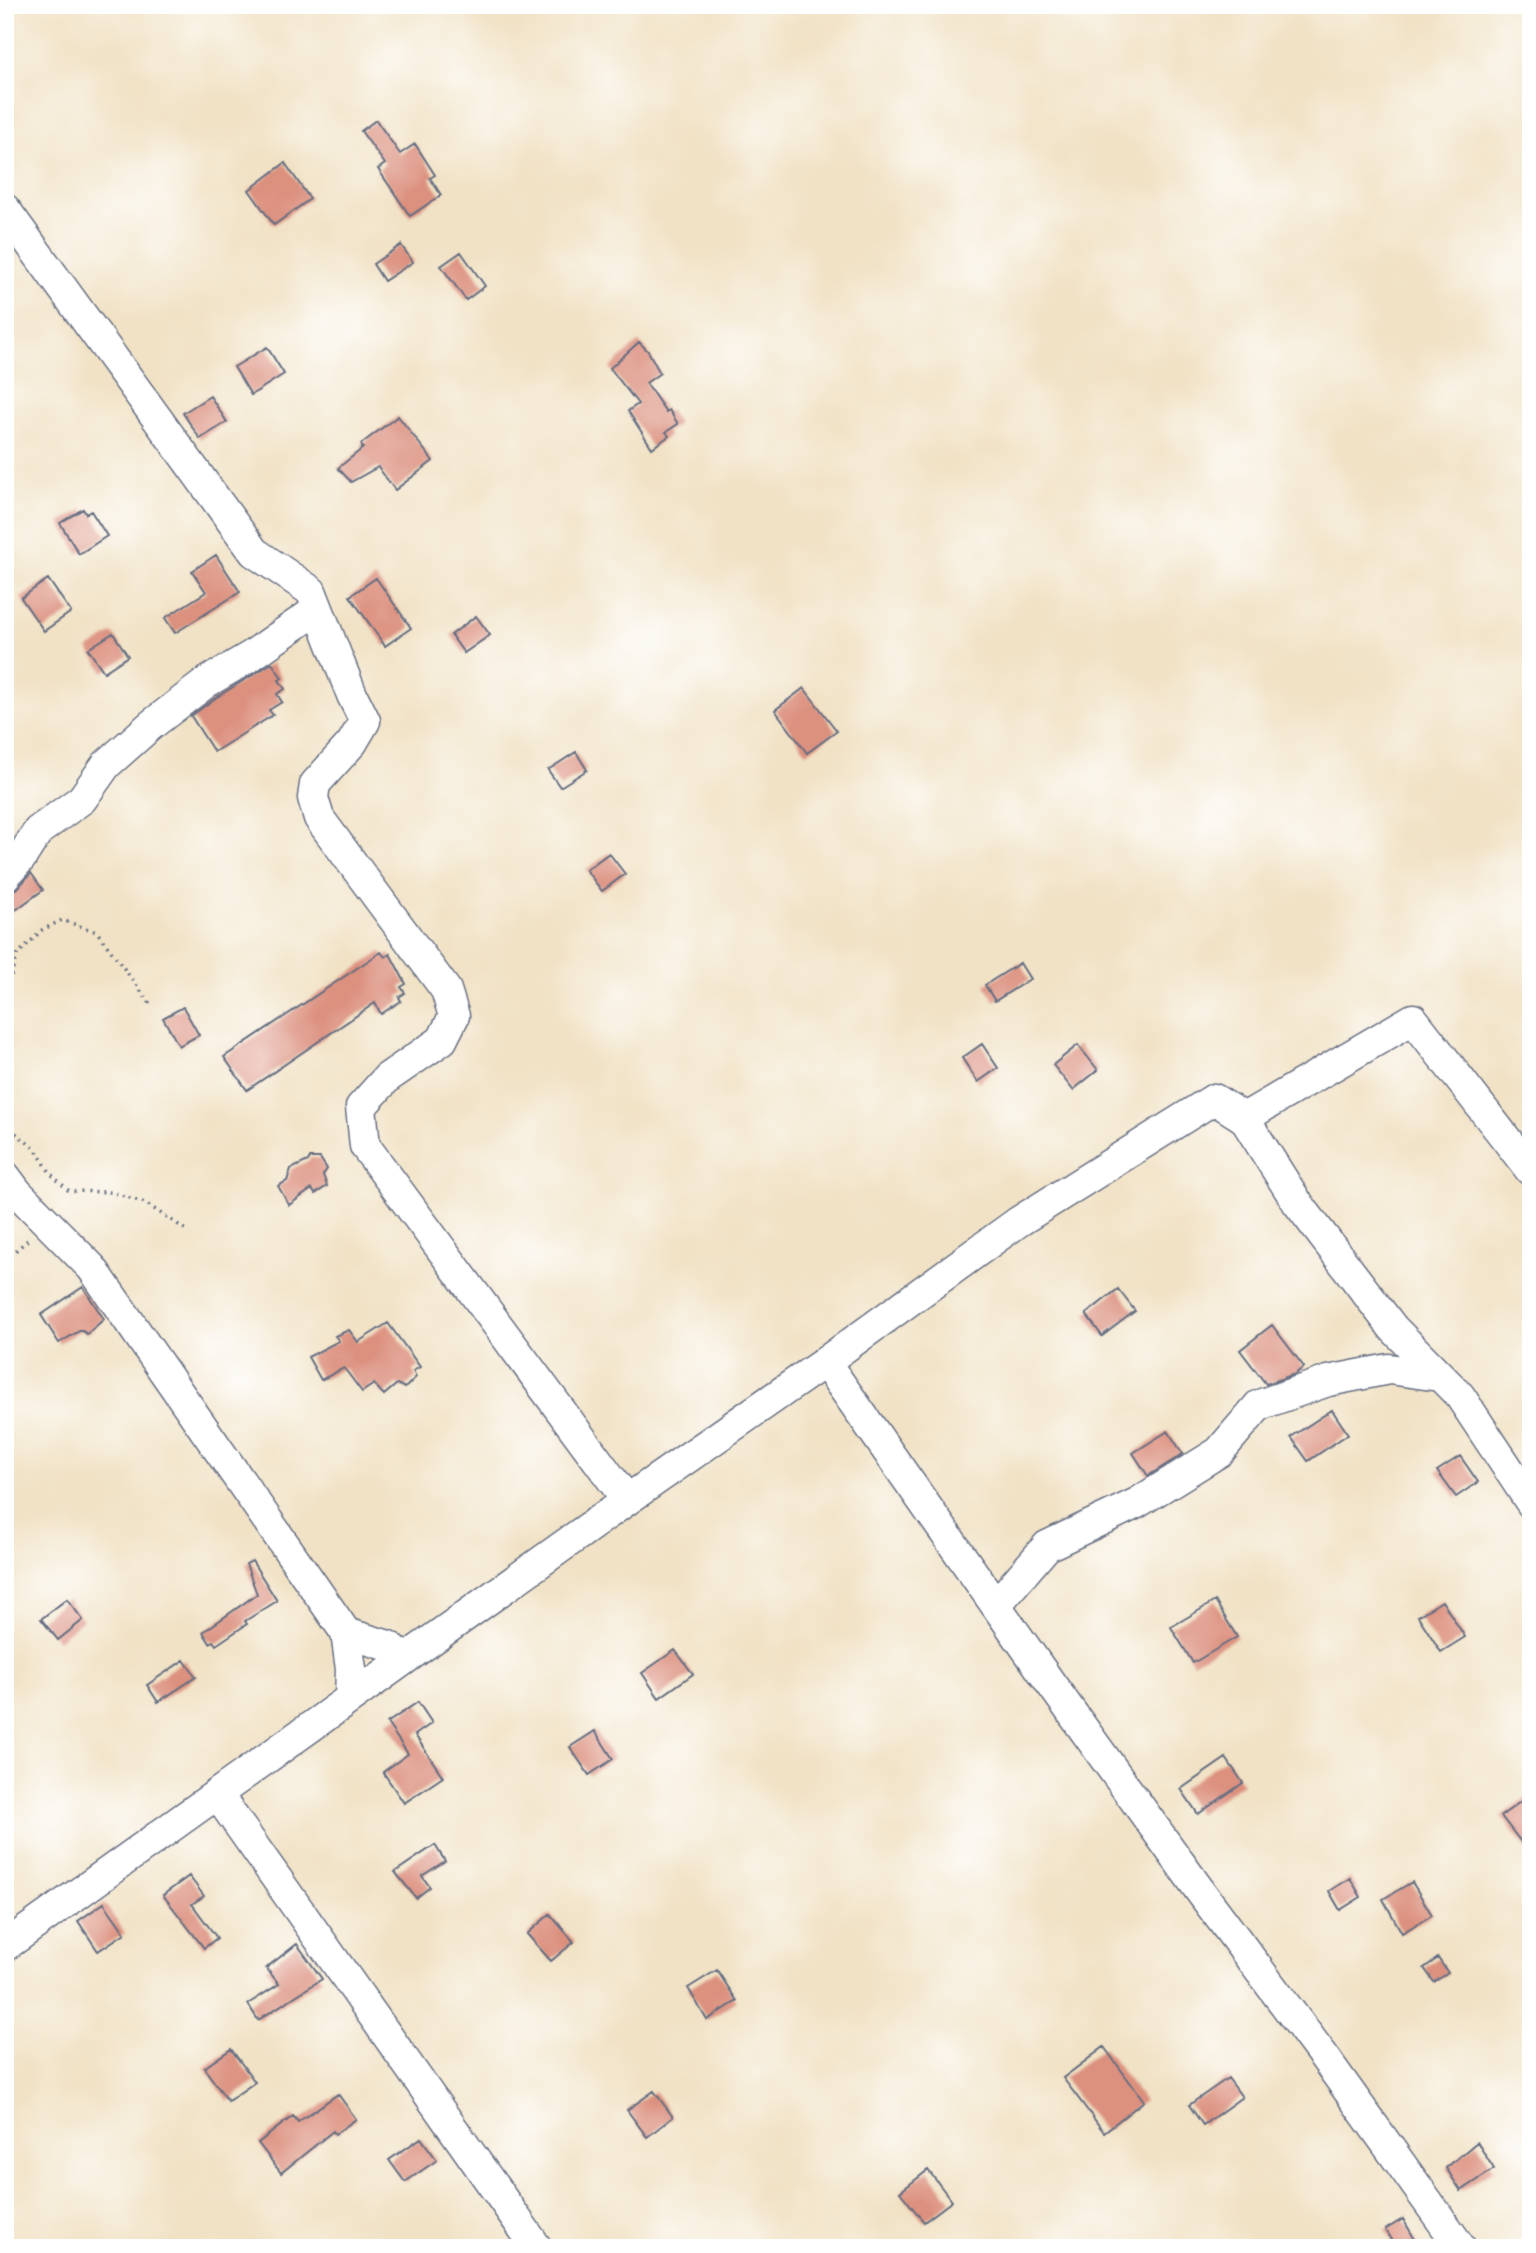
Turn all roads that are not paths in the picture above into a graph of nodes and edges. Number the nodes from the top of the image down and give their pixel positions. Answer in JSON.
{"nodes":[{"id":1,"x":5,"y":209,"type":"edge"},
{"id":2,"x":318,"y":610,"type":"junction"},
{"id":3,"x":5,"y":876,"type":"edge"},
{"id":4,"x":1244,"y":1118,"type":"junction"},
{"id":5,"x":1531,"y":1171,"type":"edge"},
{"id":6,"x":5,"y":1176,"type":"edge"},
{"id":7,"x":825,"y":1362,"type":"junction"},
{"id":8,"x":1439,"y":1376,"type":"junction"},
{"id":9,"x":627,"y":1500,"type":"junction"},
{"id":10,"x":1531,"y":1503,"type":"edge"},
{"id":11,"x":996,"y":1605,"type":"junction"},
{"id":12,"x":346,"y":1633,"type":"junction"},
{"id":13,"x":405,"y":1659,"type":"junction"},
{"id":14,"x":350,"y":1698,"type":"junction"},
{"id":15,"x":217,"y":1794,"type":"junction"},
{"id":16,"x":5,"y":1946,"type":"edge"},
{"id":17,"x":537,"y":2248,"type":"edge"},
{"id":18,"x":1461,"y":2248,"type":"edge"}],
"edges":[{"from":1,"to":2,"type":"street"},
{"from":2,"to":3,"type":"street"},
{"from":2,"to":9,"type":"street"},
{"from":4,"to":5,"type":"street"},
{"from":4,"to":7,"type":"street"},
{"from":4,"to":8,"type":"street"},
{"from":6,"to":12,"type":"street"},
{"from":7,"to":9,"type":"street"},
{"from":7,"to":11,"type":"street"},
{"from":8,"to":10,"type":"street"},
{"from":8,"to":11,"type":"street"},
{"from":9,"to":13,"type":"street"},
{"from":11,"to":18,"type":"street"},
{"from":12,"to":13,"type":"street"},
{"from":12,"to":14,"type":"street"},
{"from":13,"to":14,"type":"street"},
{"from":14,"to":15,"type":"street"},
{"from":15,"to":16,"type":"street"},
{"from":15,"to":17,"type":"street"}]}
